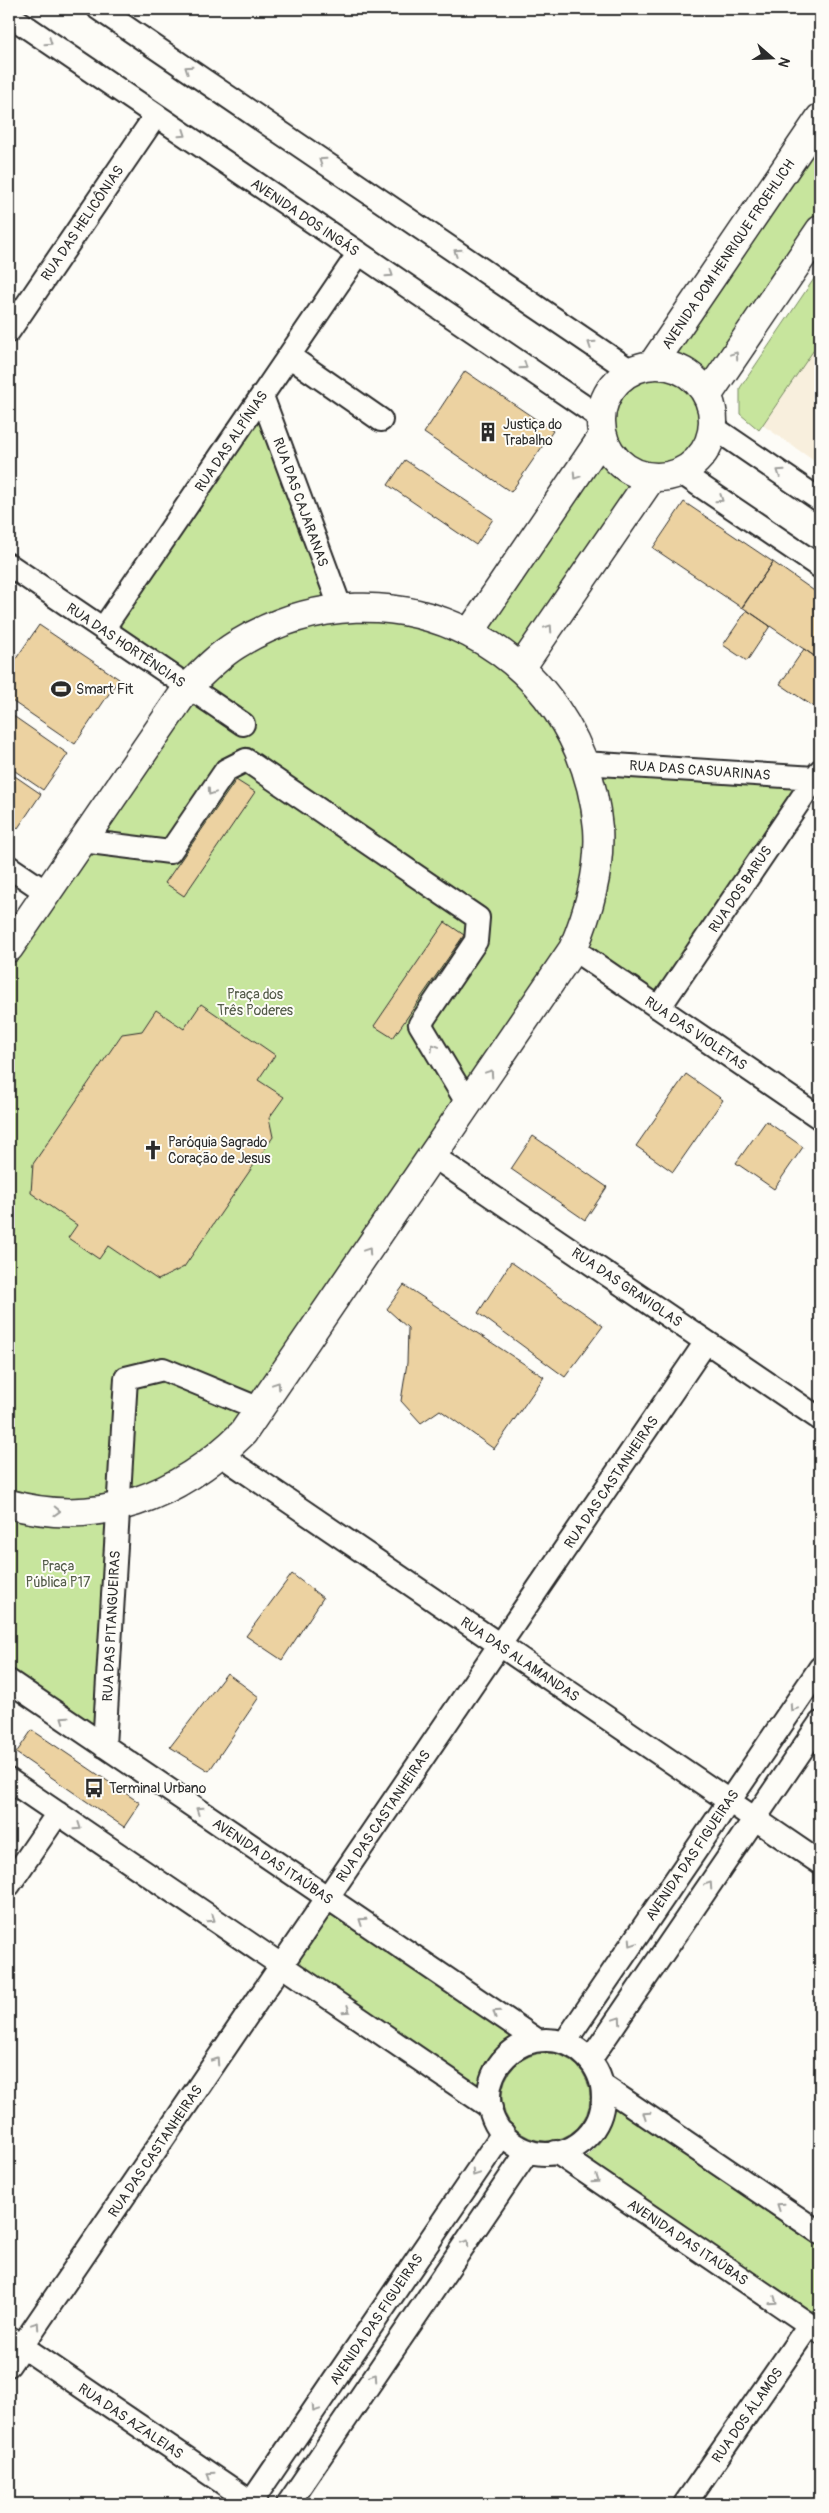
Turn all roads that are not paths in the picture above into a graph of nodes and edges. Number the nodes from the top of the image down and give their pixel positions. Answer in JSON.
{"nodes":[{"id":1,"x":99,"y":9,"type":"edge"},
{"id":2,"x":9,"y":14,"type":"edge"},
{"id":3,"x":156,"y":115,"type":"junction"},
{"id":4,"x":820,"y":118,"type":"edge"},
{"id":5,"x":820,"y":230,"type":"edge"},
{"id":6,"x":359,"y":253,"type":"junction"},
{"id":7,"x":9,"y":331,"type":"edge"},
{"id":8,"x":289,"y":356,"type":"junction"},
{"id":9,"x":642,"y":368,"type":"junction"},
{"id":10,"x":262,"y":396,"type":"junction"},
{"id":11,"x":707,"y":396,"type":"junction"},
{"id":12,"x":381,"y":420,"type":"dead end"},
{"id":13,"x":602,"y":427,"type":"junction"},
{"id":14,"x":713,"y":427,"type":"junction"},
{"id":15,"x":680,"y":472,"type":"junction"},
{"id":16,"x":652,"y":477,"type":"junction"},
{"id":17,"x":820,"y":500,"type":"edge"},
{"id":18,"x":9,"y":565,"type":"edge"},
{"id":19,"x":820,"y":567,"type":"edge"},
{"id":20,"x":341,"y":609,"type":"junction"},
{"id":21,"x":103,"y":629,"type":"junction"},
{"id":22,"x":470,"y":632,"type":"junction"},
{"id":23,"x":521,"y":668,"type":"junction"},
{"id":24,"x":188,"y":687,"type":"junction"},
{"id":25,"x":243,"y":724,"type":"dead end"},
{"id":26,"x":584,"y":763,"type":"junction"},
{"id":27,"x":818,"y":774,"type":"edge"},
{"id":28,"x":82,"y":841,"type":"junction"},
{"id":29,"x":9,"y":867,"type":"edge"},
{"id":30,"x":46,"y":892,"type":"junction"},
{"id":31,"x":9,"y":948,"type":"edge"},
{"id":32,"x":573,"y":949,"type":"junction"},
{"id":33,"x":659,"y":1008,"type":"junction"},
{"id":34,"x":468,"y":1104,"type":"junction"},
{"id":35,"x":820,"y":1118,"type":"edge"},
{"id":36,"x":433,"y":1156,"type":"junction"},
{"id":37,"x":706,"y":1342,"type":"junction"},
{"id":38,"x":260,"y":1409,"type":"junction"},
{"id":39,"x":820,"y":1419,"type":"edge"},
{"id":40,"x":221,"y":1455,"type":"junction"},
{"id":41,"x":9,"y":1504,"type":"edge"},
{"id":42,"x":119,"y":1506,"type":"junction"},
{"id":43,"x":500,"y":1645,"type":"junction"},
{"id":44,"x":820,"y":1668,"type":"edge"},
{"id":45,"x":9,"y":1681,"type":"edge"},
{"id":46,"x":820,"y":1723,"type":"edge"},
{"id":47,"x":104,"y":1746,"type":"junction"},
{"id":48,"x":9,"y":1780,"type":"edge"},
{"id":49,"x":729,"y":1801,"type":"junction"},
{"id":50,"x":58,"y":1813,"type":"junction"},
{"id":51,"x":755,"y":1818,"type":"junction"},
{"id":52,"x":820,"y":1863,"type":"edge"},
{"id":53,"x":9,"y":1885,"type":"edge"},
{"id":54,"x":328,"y":1898,"type":"junction"},
{"id":55,"x":281,"y":1966,"type":"junction"},
{"id":56,"x":537,"y":2040,"type":"junction"},
{"id":57,"x":564,"y":2042,"type":"junction"},
{"id":58,"x":590,"y":2060,"type":"junction"},
{"id":59,"x":602,"y":2085,"type":"junction"},
{"id":60,"x":491,"y":2108,"type":"junction"},
{"id":61,"x":503,"y":2133,"type":"junction"},
{"id":62,"x":528,"y":2151,"type":"junction"},
{"id":63,"x":556,"y":2152,"type":"junction"},
{"id":64,"x":820,"y":2233,"type":"edge"},
{"id":65,"x":815,"y":2329,"type":"edge"},
{"id":66,"x":15,"y":2342,"type":"edge"},
{"id":67,"x":9,"y":2365,"type":"edge"},
{"id":68,"x":251,"y":2504,"type":"edge"},
{"id":69,"x":288,"y":2504,"type":"edge"},
{"id":70,"x":685,"y":2504,"type":"edge"}],
"edges":[{"from":9,"to":1,"type":"street","one_way":true},
{"from":2,"to":3,"type":"street","name":"AVENIDA DOS INGÁS","one_way":true},
{"from":3,"to":6,"type":"street","name":"AVENIDA DOS INGÁS","one_way":true},
{"from":3,"to":7,"type":"street","name":"RUA DAS HELICÔNIAS"},
{"from":4,"to":9,"type":"main road","name":"AVENIDA DOM HENRIQUE FROEHLICH"},
{"from":11,"to":5,"type":"main road","one_way":true},
{"from":6,"to":8,"type":"street","name":"RUA DAS ALPÍNIAS"},
{"from":6,"to":13,"type":"street","name":"AVENIDA DOS INGÁS","one_way":true},
{"from":8,"to":10,"type":"street","name":"RUA DAS ALPÍNIAS"},
{"from":8,"to":12,"type":"street"},
{"from":9,"to":11,"type":"main road","name":"AVENIDA DOM HENRIQUE FROEHLICH"},
{"from":9,"to":13,"type":"main road","name":"AVENIDA DOM HENRIQUE FROEHLICH"},
{"from":10,"to":20,"type":"street","name":"RUA DAS CAJARANAS"},
{"from":10,"to":21,"type":"street","name":"RUA DAS ALPÍNIAS"},
{"from":11,"to":14,"type":"main road","name":"AVENIDA DOM HENRIQUE FROEHLICH"},
{"from":13,"to":16,"type":"main road","name":"AVENIDA DOM HENRIQUE FROEHLICH"},
{"from":13,"to":22,"type":"main road","name":"AVENIDA DOM HENRIQUE FROEHLICH","one_way":true},
{"from":14,"to":15,"type":"main road","name":"AVENIDA DOM HENRIQUE FROEHLICH"},
{"from":17,"to":14,"type":"street","one_way":true},
{"from":15,"to":16,"type":"main road","name":"AVENIDA DOM HENRIQUE FROEHLICH"},
{"from":15,"to":19,"type":"street","one_way":true},
{"from":23,"to":16,"type":"main road","one_way":true},
{"from":18,"to":21,"type":"street","name":"RUA DAS HORTÊNCIAS"},
{"from":20,"to":22,"type":"main road"},
{"from":20,"to":24,"type":"main road"},
{"from":21,"to":24,"type":"street","name":"RUA DAS HORTÊNCIAS"},
{"from":22,"to":23,"type":"main road"},
{"from":23,"to":26,"type":"main road"},
{"from":24,"to":25,"type":"street","name":"RUA DAS HORTÊNCIAS"},
{"from":24,"to":28,"type":"main road"},
{"from":26,"to":27,"type":"street","name":"RUA DAS CASUARINAS"},
{"from":26,"to":32,"type":"main road"},
{"from":27,"to":33,"type":"street","name":"RUA DOS BARUS"},
{"from":28,"to":30,"type":"main road"},
{"from":34,"to":28,"type":"street","one_way":true},
{"from":29,"to":30,"type":"street"},
{"from":30,"to":31,"type":"main road"},
{"from":32,"to":33,"type":"street","name":"RUA DAS VIOLETAS"},
{"from":34,"to":32,"type":"main road","one_way":true},
{"from":33,"to":35,"type":"street","name":"RUA DAS VIOLETAS"},
{"from":34,"to":36,"type":"main road"},
{"from":36,"to":37,"type":"street","name":"RUA DAS GRAVIOLAS"},
{"from":38,"to":36,"type":"main road","one_way":true},
{"from":37,"to":39,"type":"street","name":"RUA DAS GRAVIOLAS"},
{"from":37,"to":43,"type":"street","name":"RUA DAS CASTANHEIRAS"},
{"from":38,"to":40,"type":"main road"},
{"from":38,"to":42,"type":"street","name":"RUA DAS PITANGUEIRAS"},
{"from":40,"to":42,"type":"main road"},
{"from":40,"to":43,"type":"street","name":"RUA DAS ALAMANDAS"},
{"from":41,"to":42,"type":"main road","one_way":true},
{"from":42,"to":47,"type":"street","name":"RUA DAS PITANGUEIRAS"},
{"from":43,"to":49,"type":"street","name":"RUA DAS ALAMANDAS"},
{"from":43,"to":54,"type":"street","name":"RUA DAS CASTANHEIRAS"},
{"from":44,"to":49,"type":"street","name":"AVENIDA DAS FIGUEIRAS","one_way":true},
{"from":47,"to":45,"type":"street","name":"AVENIDA DAS ITAÚBAS","one_way":true},
{"from":46,"to":51,"type":"street"},
{"from":54,"to":47,"type":"street","name":"AVENIDA DAS ITAÚBAS","one_way":true},
{"from":48,"to":50,"type":"street"},
{"from":49,"to":51,"type":"street","name":"RUA DAS ALAMANDAS"},
{"from":49,"to":57,"type":"street","name":"AVENIDA DAS FIGUEIRAS","one_way":true},
{"from":50,"to":53,"type":"street"},
{"from":50,"to":55,"type":"street","one_way":true},
{"from":51,"to":52,"type":"street","name":"RUA DAS ALAMANDAS"},
{"from":58,"to":51,"type":"street","one_way":true},
{"from":54,"to":55,"type":"street","name":"RUA DAS CASTANHEIRAS"},
{"from":56,"to":54,"type":"street","name":"AVENIDA DAS ITAÚBAS","one_way":true},
{"from":55,"to":60,"type":"street","one_way":true},
{"from":66,"to":55,"type":"street","name":"RUA DAS CASTANHEIRAS","one_way":true},
{"from":56,"to":57,"type":"street"},
{"from":56,"to":60,"type":"street"},
{"from":57,"to":58,"type":"street"},
{"from":58,"to":59,"type":"street"},
{"from":59,"to":63,"type":"street"},
{"from":64,"to":59,"type":"street","one_way":true},
{"from":60,"to":61,"type":"street"},
{"from":61,"to":62,"type":"street"},
{"from":61,"to":68,"type":"street","name":"AVENIDA DAS FIGUEIRAS","one_way":true},
{"from":62,"to":63,"type":"street"},
{"from":69,"to":62,"type":"street","one_way":true},
{"from":63,"to":65,"type":"street","name":"AVENIDA DAS ITAÚBAS","one_way":true},
{"from":65,"to":70,"type":"street","name":"RUA DOS ÁLAMOS"},
{"from":66,"to":67,"type":"street","name":"RUA DAS CASTANHEIRAS"},
{"from":68,"to":66,"type":"street","name":"RUA DAS AZALEIAS","one_way":true}]}
